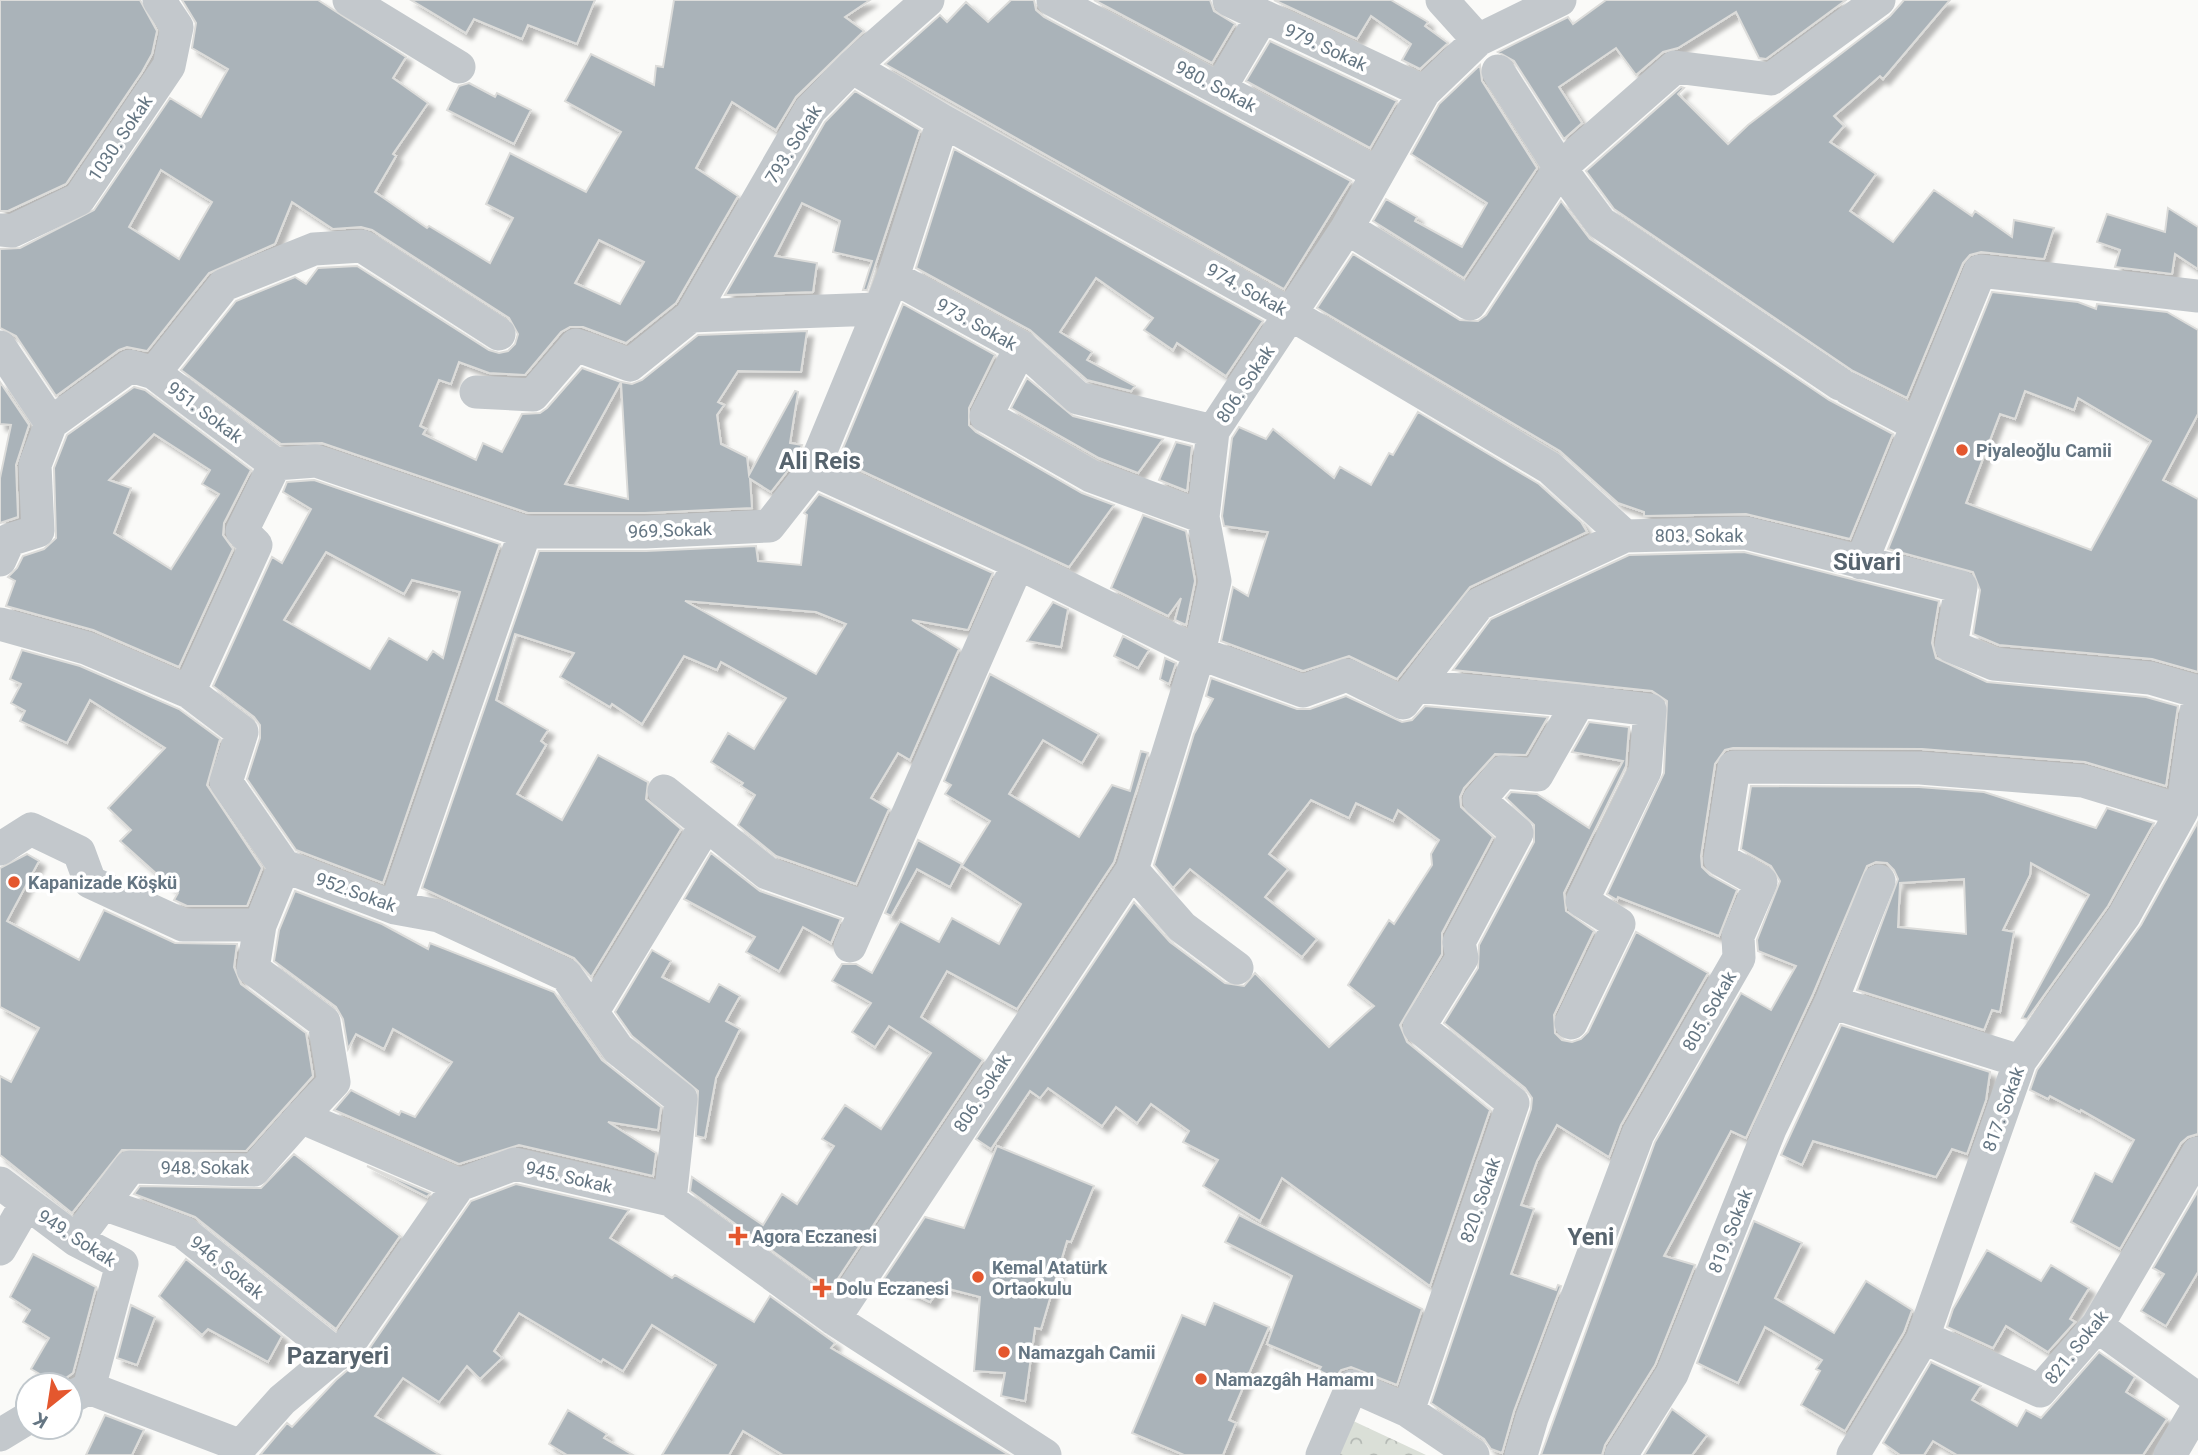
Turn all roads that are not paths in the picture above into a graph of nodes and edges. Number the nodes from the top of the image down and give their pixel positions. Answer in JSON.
{"nodes":[{"id":1,"x":159,"y":0,"type":"edge"},
{"id":2,"x":349,"y":0,"type":"edge"},
{"id":3,"x":928,"y":0,"type":"edge"},
{"id":4,"x":1053,"y":0,"type":"edge"},
{"id":5,"x":1228,"y":0,"type":"edge"},
{"id":6,"x":1442,"y":0,"type":"edge"},
{"id":7,"x":1560,"y":0,"type":"edge"},
{"id":8,"x":1869,"y":3,"type":"edge"},
{"id":9,"x":1262,"y":17,"type":"junction"},
{"id":10,"x":1478,"y":40,"type":"junction"},
{"id":11,"x":459,"y":67,"type":"dead end"},
{"id":12,"x":852,"y":67,"type":"junction"},
{"id":13,"x":1498,"y":71,"type":"dead end"},
{"id":14,"x":1220,"y":88,"type":"junction"},
{"id":15,"x":1423,"y":92,"type":"junction"},
{"id":16,"x":943,"y":121,"type":"junction"},
{"id":17,"x":1560,"y":168,"type":"junction"},
{"id":18,"x":1377,"y":173,"type":"junction"},
{"id":19,"x":1347,"y":228,"type":"junction"},
{"id":20,"x":0,"y":230,"type":"edge"},
{"id":21,"x":893,"y":278,"type":"junction"},
{"id":22,"x":2198,"y":296,"type":"edge"},
{"id":23,"x":877,"y":309,"type":"junction"},
{"id":24,"x":1292,"y":315,"type":"junction"},
{"id":25,"x":691,"y":316,"type":"junction"},
{"id":26,"x":499,"y":334,"type":"dead end"},
{"id":27,"x":0,"y":347,"type":"edge"},
{"id":28,"x":1021,"y":347,"type":"junction"},
{"id":29,"x":154,"y":373,"type":"junction"},
{"id":30,"x":476,"y":392,"type":"dead end"},
{"id":31,"x":51,"y":424,"type":"junction"},
{"id":32,"x":1917,"y":425,"type":"junction"},
{"id":33,"x":1213,"y":431,"type":"junction"},
{"id":34,"x":275,"y":464,"type":"junction"},
{"id":35,"x":813,"y":470,"type":"junction"},
{"id":36,"x":1203,"y":517,"type":"junction"},
{"id":37,"x":525,"y":532,"type":"junction"},
{"id":38,"x":1625,"y":536,"type":"junction"},
{"id":39,"x":0,"y":560,"type":"edge"},
{"id":40,"x":1018,"y":563,"type":"junction"},
{"id":41,"x":1861,"y":563,"type":"junction"},
{"id":42,"x":0,"y":624,"type":"edge"},
{"id":43,"x":1199,"y":653,"type":"junction"},
{"id":44,"x":1416,"y":686,"type":"junction"},
{"id":45,"x":189,"y":692,"type":"junction"},
{"id":46,"x":2198,"y":692,"type":"edge"},
{"id":47,"x":2198,"y":699,"type":"edge"},
{"id":48,"x":1579,"y":701,"type":"junction"},
{"id":49,"x":664,"y":792,"type":"dead end"},
{"id":50,"x":2182,"y":811,"type":"junction"},
{"id":51,"x":706,"y":825,"type":"junction"},
{"id":52,"x":0,"y":849,"type":"edge"},
{"id":53,"x":284,"y":866,"type":"junction"},
{"id":54,"x":1132,"y":870,"type":"junction"},
{"id":55,"x":1880,"y":881,"type":"dead end"},
{"id":56,"x":395,"y":908,"type":"junction"},
{"id":57,"x":866,"y":908,"type":"junction"},
{"id":58,"x":260,"y":925,"type":"junction"},
{"id":59,"x":850,"y":946,"type":"dead end"},
{"id":60,"x":1237,"y":968,"type":"dead end"},
{"id":61,"x":1831,"y":1002,"type":"junction"},
{"id":62,"x":593,"y":1011,"type":"junction"},
{"id":63,"x":1571,"y":1023,"type":"dead end"},
{"id":64,"x":2020,"y":1061,"type":"junction"},
{"id":65,"x":301,"y":1117,"type":"junction"},
{"id":66,"x":2198,"y":1153,"type":"edge"},
{"id":67,"x":0,"y":1183,"type":"edge"},
{"id":68,"x":459,"y":1185,"type":"junction"},
{"id":69,"x":670,"y":1200,"type":"junction"},
{"id":70,"x":26,"y":1204,"type":"junction"},
{"id":71,"x":103,"y":1204,"type":"junction"},
{"id":72,"x":76,"y":1240,"type":"junction"},
{"id":73,"x":0,"y":1249,"type":"edge"},
{"id":74,"x":834,"y":1319,"type":"junction"},
{"id":75,"x":2097,"y":1326,"type":"junction"},
{"id":76,"x":1922,"y":1340,"type":"junction"},
{"id":77,"x":337,"y":1355,"type":"junction"},
{"id":78,"x":84,"y":1381,"type":"edge"},
{"id":79,"x":84,"y":1394,"type":"edge"},
{"id":80,"x":2198,"y":1399,"type":"edge"},
{"id":81,"x":2198,"y":1407,"type":"edge"},
{"id":82,"x":1408,"y":1411,"type":"junction"},
{"id":83,"x":1045,"y":1455,"type":"edge"},
{"id":84,"x":1322,"y":1455,"type":"edge"},
{"id":85,"x":1473,"y":1455,"type":"edge"},
{"id":86,"x":1521,"y":1455,"type":"edge"},
{"id":87,"x":1621,"y":1455,"type":"edge"},
{"id":88,"x":1853,"y":1455,"type":"edge"},
{"id":89,"x":2170,"y":1455,"type":"edge"}],
"edges":[{"from":1,"to":20,"type":"street","name":"1030. Sokak"},
{"from":2,"to":11,"type":"street"},
{"from":3,"to":12,"type":"street","name":"793. Sokak"},
{"from":4,"to":14,"type":"street","name":"980. Sokak"},
{"from":5,"to":9,"type":"street","name":"979. Sokak"},
{"from":6,"to":10,"type":"street"},
{"from":7,"to":10,"type":"street","name":"806. Sokak"},
{"from":8,"to":17,"type":"street"},
{"from":9,"to":14,"type":"street"},
{"from":9,"to":15,"type":"street","name":"979. Sokak"},
{"from":10,"to":15,"type":"street","name":"806. Sokak"},
{"from":12,"to":16,"type":"street","name":"974. Sokak"},
{"from":12,"to":25,"type":"street","name":"793. Sokak"},
{"from":13,"to":17,"type":"street"},
{"from":14,"to":18,"type":"street","name":"980. Sokak"},
{"from":15,"to":18,"type":"street","name":"806. Sokak"},
{"from":16,"to":21,"type":"street","name":"969.Sokak"},
{"from":16,"to":24,"type":"street","name":"974. Sokak"},
{"from":17,"to":19,"type":"street"},
{"from":17,"to":32,"type":"street"},
{"from":18,"to":19,"type":"street","name":"806. Sokak"},
{"from":19,"to":24,"type":"street","name":"806. Sokak"},
{"from":21,"to":23,"type":"street","name":"969.Sokak"},
{"from":21,"to":28,"type":"street","name":"973. Sokak"},
{"from":22,"to":32,"type":"street"},
{"from":23,"to":25,"type":"street"},
{"from":23,"to":35,"type":"street","name":"969.Sokak"},
{"from":24,"to":33,"type":"street","name":"806. Sokak"},
{"from":24,"to":38,"type":"street","name":"974. Sokak"},
{"from":25,"to":30,"type":"street"},
{"from":26,"to":29,"type":"street"},
{"from":27,"to":31,"type":"street"},
{"from":28,"to":33,"type":"street","name":"973. Sokak"},
{"from":28,"to":36,"type":"street"},
{"from":29,"to":31,"type":"street","name":"951. Sokak"},
{"from":29,"to":34,"type":"street","name":"951. Sokak"},
{"from":31,"to":39,"type":"street"},
{"from":32,"to":41,"type":"street"},
{"from":33,"to":36,"type":"street","name":"806. Sokak"},
{"from":34,"to":37,"type":"street"},
{"from":34,"to":45,"type":"street"},
{"from":35,"to":37,"type":"street","name":"969.Sokak"},
{"from":35,"to":40,"type":"street"},
{"from":36,"to":43,"type":"street","name":"806. Sokak"},
{"from":37,"to":56,"type":"street"},
{"from":38,"to":41,"type":"street","name":"803. Sokak"},
{"from":38,"to":44,"type":"street","name":"803. Sokak"},
{"from":40,"to":43,"type":"street"},
{"from":40,"to":57,"type":"street"},
{"from":41,"to":46,"type":"street","name":"803. Sokak"},
{"from":42,"to":45,"type":"street"},
{"from":43,"to":44,"type":"street","name":"803. Sokak"},
{"from":43,"to":54,"type":"street","name":"806. Sokak"},
{"from":44,"to":48,"type":"street"},
{"from":45,"to":53,"type":"street"},
{"from":47,"to":50,"type":"street","name":"817. Sokak"},
{"from":48,"to":63,"type":"street"},
{"from":48,"to":82,"type":"street","name":"820. Sokak"},
{"from":49,"to":51,"type":"street"},
{"from":50,"to":64,"type":"street","name":"817. Sokak"},
{"from":50,"to":86,"type":"street","name":"805. Sokak"},
{"from":51,"to":57,"type":"street"},
{"from":51,"to":62,"type":"street"},
{"from":52,"to":58,"type":"street"},
{"from":53,"to":56,"type":"street","name":"952.Sokak"},
{"from":53,"to":58,"type":"street"},
{"from":54,"to":60,"type":"street"},
{"from":54,"to":74,"type":"street","name":"806. Sokak"},
{"from":55,"to":61,"type":"street","name":"819. Sokak"},
{"from":56,"to":62,"type":"street","name":"952.Sokak"},
{"from":57,"to":59,"type":"street"},
{"from":58,"to":65,"type":"street"},
{"from":61,"to":64,"type":"street"},
{"from":61,"to":87,"type":"street","name":"819. Sokak"},
{"from":62,"to":69,"type":"street","name":"952.Sokak"},
{"from":64,"to":76,"type":"street","name":"817. Sokak"},
{"from":65,"to":68,"type":"street"},
{"from":65,"to":71,"type":"street","name":"948. Sokak"},
{"from":66,"to":75,"type":"street","name":"821. Sokak"},
{"from":67,"to":70,"type":"street","name":"949. Sokak"},
{"from":68,"to":69,"type":"street","name":"945. Sokak"},
{"from":68,"to":77,"type":"street"},
{"from":69,"to":74,"type":"street","name":"945. Sokak"},
{"from":70,"to":72,"type":"street","name":"949. Sokak"},
{"from":70,"to":73,"type":"street"},
{"from":71,"to":72,"type":"street","name":"948. Sokak"},
{"from":71,"to":77,"type":"street","name":"946. Sokak"},
{"from":72,"to":78,"type":"street","name":"949. Sokak"},
{"from":74,"to":83,"type":"street","name":"945. Sokak"},
{"from":75,"to":76,"type":"street","name":"821. Sokak"},
{"from":75,"to":80,"type":"street"},
{"from":76,"to":88,"type":"street","name":"817. Sokak"},
{"from":77,"to":79,"type":"street"},
{"from":81,"to":89,"type":"street"},
{"from":82,"to":84,"type":"street"},
{"from":82,"to":85,"type":"street"}]}
